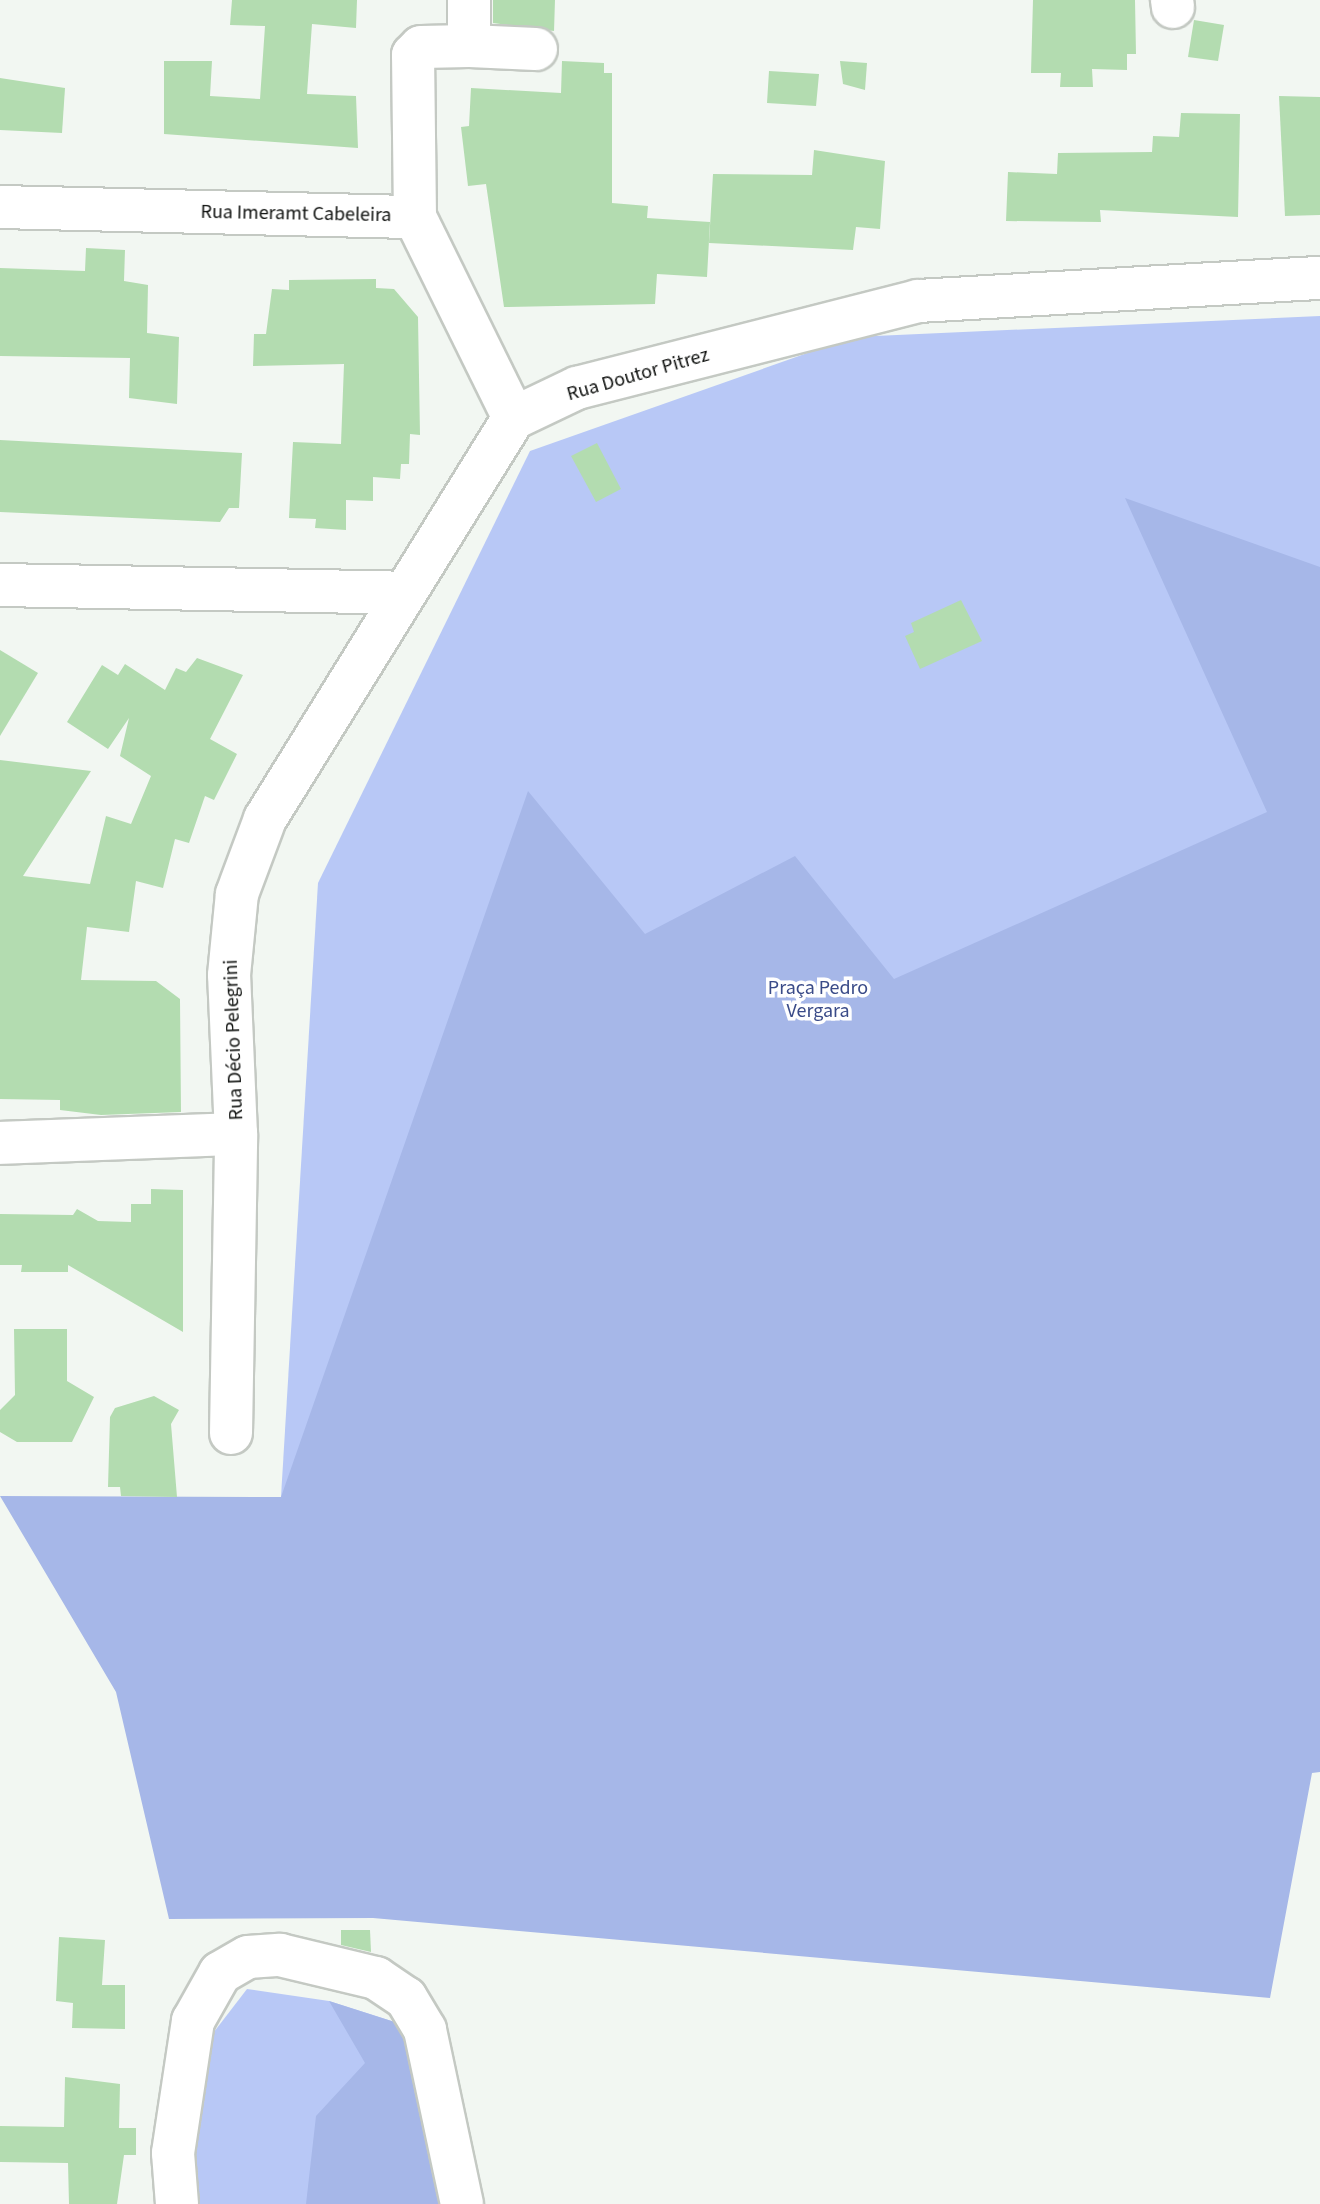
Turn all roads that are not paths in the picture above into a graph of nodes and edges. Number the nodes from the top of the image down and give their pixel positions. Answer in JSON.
{"nodes":[{"id":1,"x":469,"y":0,"type":"edge"},
{"id":2,"x":469,"y":46,"type":"junction"},
{"id":3,"x":536,"y":49,"type":"dead end"},
{"id":4,"x":0,"y":207,"type":"edge"},
{"id":5,"x":415,"y":217,"type":"junction"},
{"id":6,"x":1320,"y":278,"type":"edge"},
{"id":7,"x":514,"y":418,"type":"junction"},
{"id":8,"x":0,"y":585,"type":"edge"},
{"id":9,"x":400,"y":593,"type":"junction"},
{"id":10,"x":236,"y":1134,"type":"junction"},
{"id":11,"x":0,"y":1143,"type":"edge"},
{"id":12,"x":231,"y":1433,"type":"dead end"},
{"id":13,"x":177,"y":2204,"type":"edge"},
{"id":14,"x":462,"y":2204,"type":"edge"}],
"edges":[{"from":1,"to":2,"type":"street"},
{"from":2,"to":3,"type":"street"},
{"from":2,"to":5,"type":"street"},
{"from":4,"to":5,"type":"street","name":"Rua Imeramt Cabeleira"},
{"from":5,"to":7,"type":"street","name":"Rua Imeramt Cabeleira"},
{"from":6,"to":7,"type":"street","name":"Rua Doutor Pitrez"},
{"from":7,"to":9,"type":"street"},
{"from":8,"to":9,"type":"street"},
{"from":9,"to":10,"type":"street","name":"Rua Décio Pelegrini"},
{"from":10,"to":11,"type":"street"},
{"from":10,"to":12,"type":"street","name":"Rua Décio Pelegrini"},
{"from":13,"to":14,"type":"street"}]}
